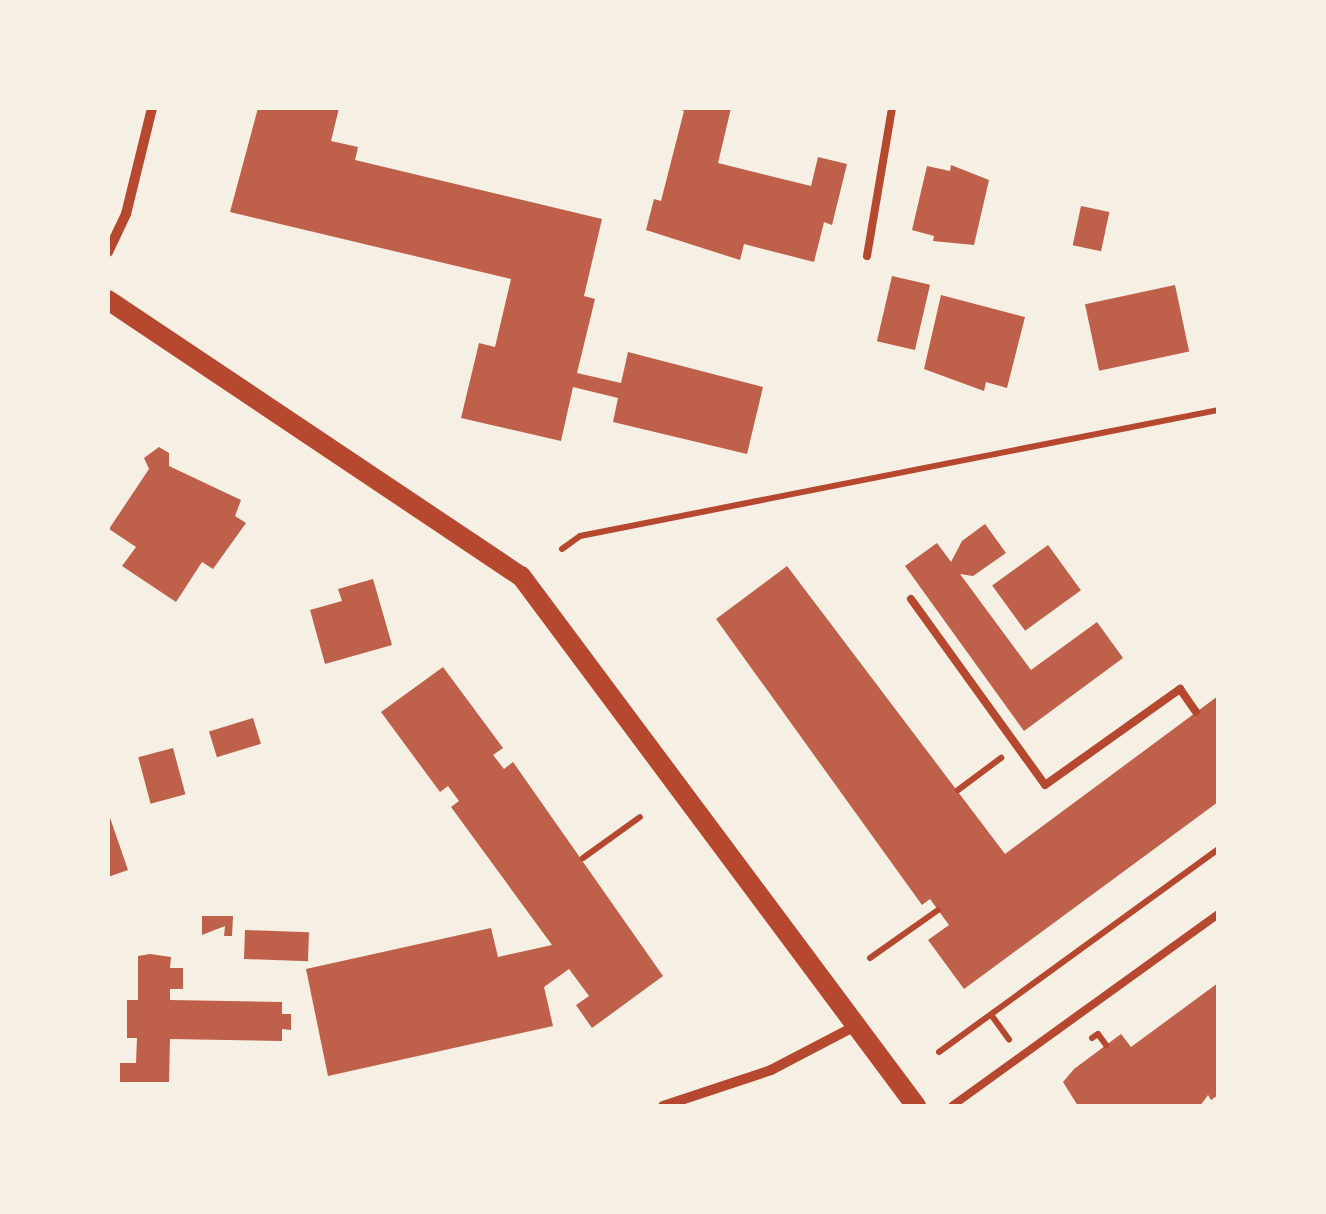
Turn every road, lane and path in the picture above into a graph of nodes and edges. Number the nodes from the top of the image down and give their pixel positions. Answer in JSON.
{"nodes":[{"id":1,"x":152,"y":108,"type":"edge"},
{"id":2,"x":892,"y":108,"type":"edge"},
{"id":3,"x":108,"y":252,"type":"edge"},
{"id":4,"x":867,"y":256,"type":"dead end"},
{"id":5,"x":108,"y":300,"type":"edge"},
{"id":6,"x":1218,"y":410,"type":"edge"},
{"id":7,"x":562,"y":548,"type":"dead end"},
{"id":8,"x":911,"y":599,"type":"dead end"},
{"id":9,"x":1196,"y":712,"type":"dead end"},
{"id":10,"x":1016,"y":746,"type":"junction"},
{"id":11,"x":958,"y":790,"type":"dead end"},
{"id":12,"x":640,"y":817,"type":"dead end"},
{"id":13,"x":1218,"y":849,"type":"edge"},
{"id":14,"x":583,"y":858,"type":"dead end"},
{"id":15,"x":938,"y":910,"type":"dead end"},
{"id":16,"x":1218,"y":914,"type":"edge"},
{"id":17,"x":870,"y":958,"type":"dead end"},
{"id":18,"x":857,"y":1026,"type":"junction"},
{"id":19,"x":939,"y":1052,"type":"dead end"},
{"id":20,"x":663,"y":1106,"type":"edge"},
{"id":21,"x":916,"y":1106,"type":"edge"},
{"id":22,"x":952,"y":1106,"type":"edge"}],
"edges":[{"from":1,"to":3,"type":"street"},
{"from":2,"to":4,"type":"lane"},
{"from":5,"to":18,"type":"main road"},
{"from":6,"to":7,"type":"path"},
{"from":8,"to":10,"type":"lane"},
{"from":9,"to":10,"type":"lane"},
{"from":10,"to":11,"type":"path"},
{"from":12,"to":14,"type":"path"},
{"from":13,"to":19,"type":"path"},
{"from":15,"to":17,"type":"path"},
{"from":16,"to":22,"type":"lane"},
{"from":18,"to":20,"type":"street"},
{"from":18,"to":21,"type":"main road"}]}
